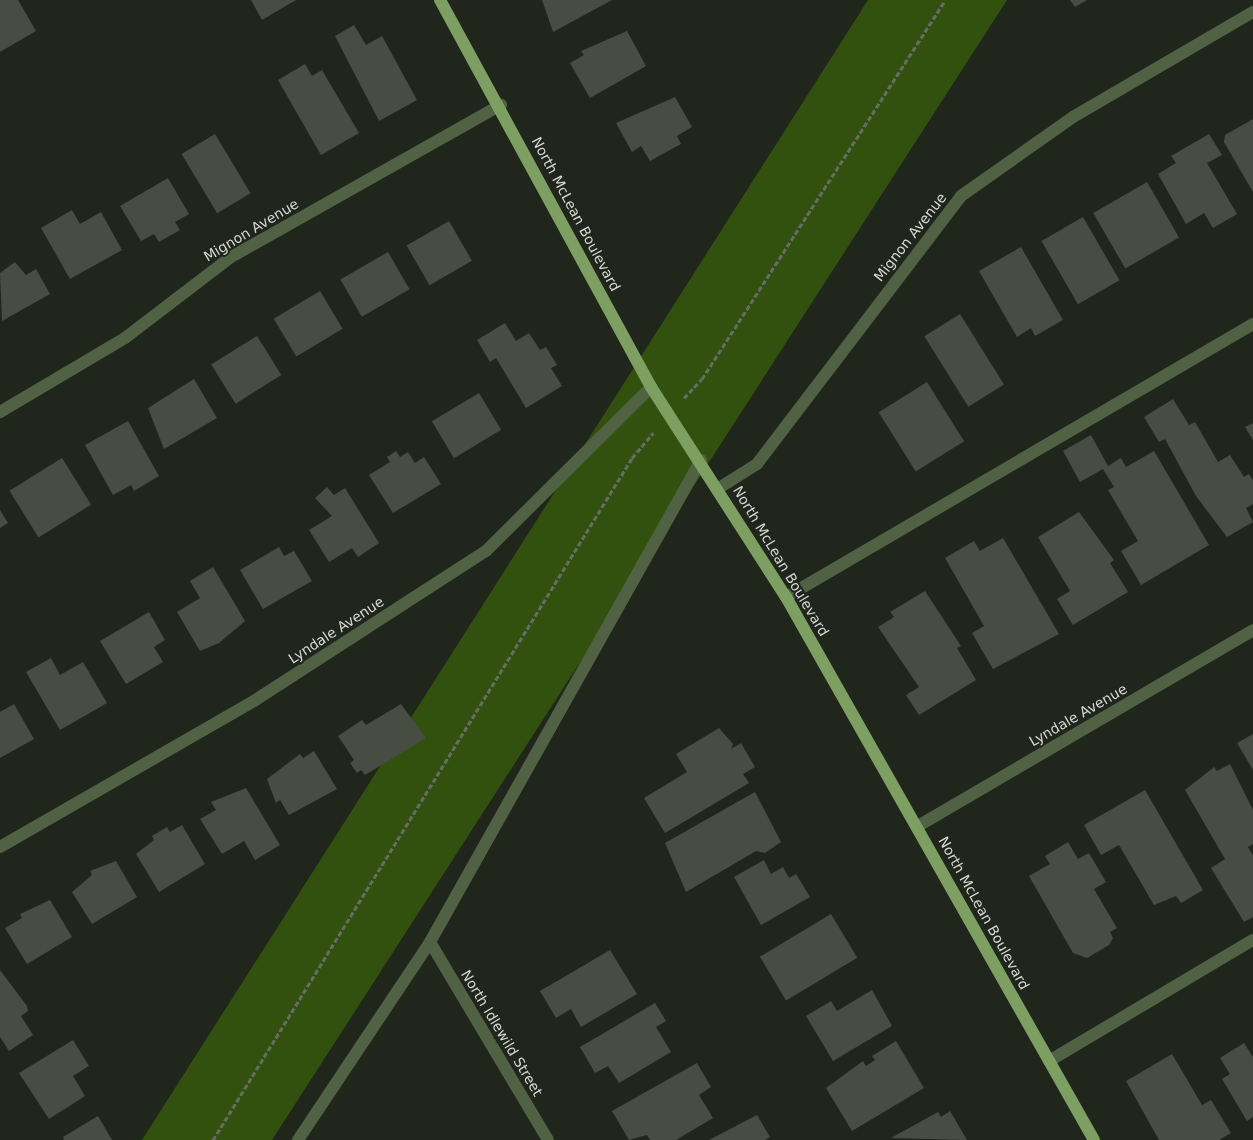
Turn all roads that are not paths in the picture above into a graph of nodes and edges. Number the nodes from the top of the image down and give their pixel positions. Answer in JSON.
{"nodes":[{"id":1,"x":440,"y":0,"type":"edge"},
{"id":2,"x":1253,"y":12,"type":"edge"},
{"id":3,"x":501,"y":105,"type":"junction"},
{"id":4,"x":1253,"y":324,"type":"edge"},
{"id":5,"x":651,"y":387,"type":"junction"},
{"id":6,"x":0,"y":412,"type":"edge"},
{"id":7,"x":701,"y":460,"type":"junction"},
{"id":8,"x":719,"y":488,"type":"junction"},
{"id":9,"x":786,"y":597,"type":"junction"},
{"id":10,"x":1253,"y":630,"type":"edge"},
{"id":11,"x":918,"y":826,"type":"junction"},
{"id":12,"x":0,"y":848,"type":"edge"},
{"id":13,"x":1253,"y":940,"type":"edge"},
{"id":14,"x":430,"y":942,"type":"junction"},
{"id":15,"x":1049,"y":1060,"type":"junction"},
{"id":16,"x":298,"y":1140,"type":"edge"},
{"id":17,"x":548,"y":1140,"type":"edge"},
{"id":18,"x":1094,"y":1140,"type":"edge"}],
"edges":[{"from":1,"to":3,"type":"main road","name":"North McLean Boulevard"},
{"from":2,"to":8,"type":"street","name":"Mignon Avenue"},
{"from":3,"to":5,"type":"main road","name":"North McLean Boulevard"},
{"from":3,"to":6,"type":"street","name":"Mignon Avenue"},
{"from":4,"to":9,"type":"street"},
{"from":5,"to":7,"type":"main road","name":"North McLean Boulevard"},
{"from":5,"to":12,"type":"street","name":"Lyndale Avenue"},
{"from":7,"to":8,"type":"main road","name":"North McLean Boulevard"},
{"from":7,"to":14,"type":"street"},
{"from":8,"to":9,"type":"main road","name":"North McLean Boulevard"},
{"from":9,"to":11,"type":"main road","name":"North McLean Boulevard"},
{"from":10,"to":11,"type":"street","name":"Lyndale Avenue"},
{"from":11,"to":15,"type":"main road","name":"North McLean Boulevard"},
{"from":13,"to":15,"type":"street"},
{"from":14,"to":16,"type":"street"},
{"from":14,"to":17,"type":"street","name":"North Idlewild Street"},
{"from":15,"to":18,"type":"main road","name":"North McLean Boulevard"}]}
